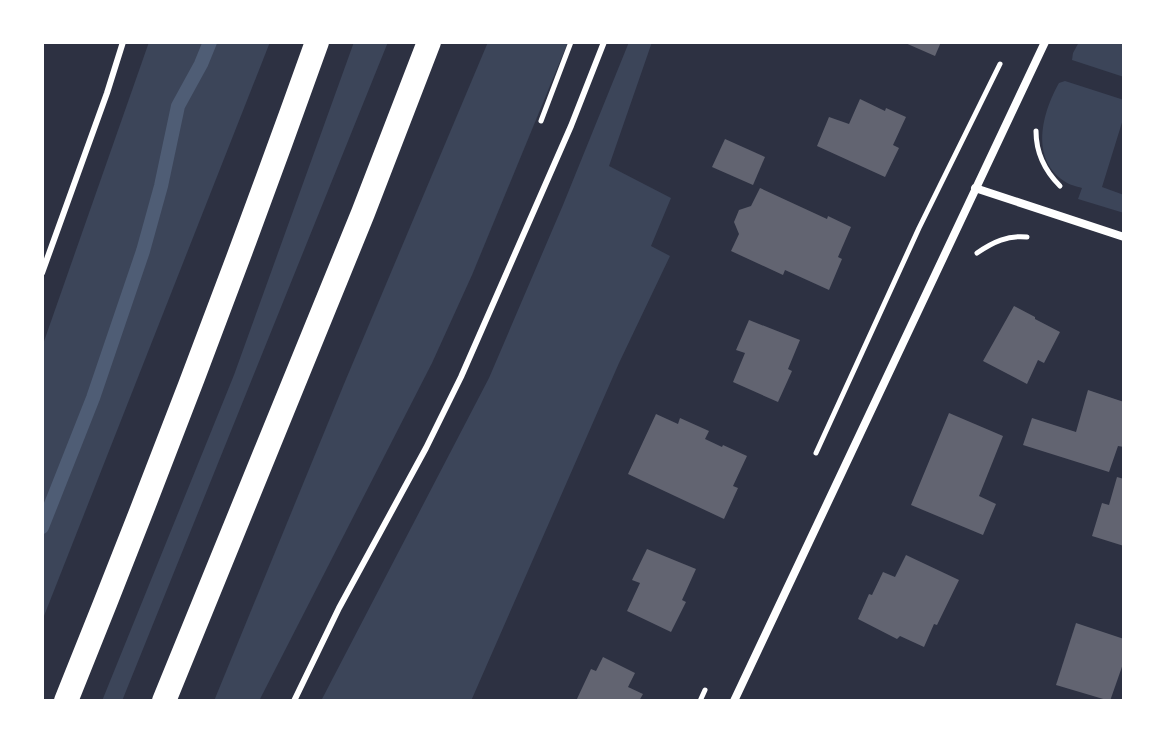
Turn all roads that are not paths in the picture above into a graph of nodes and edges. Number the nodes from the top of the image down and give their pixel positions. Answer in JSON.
{"nodes":[{"id":1,"x":123,"y":42,"type":"edge"},
{"id":2,"x":317,"y":42,"type":"edge"},
{"id":3,"x":429,"y":42,"type":"edge"},
{"id":4,"x":604,"y":42,"type":"edge"},
{"id":5,"x":1045,"y":42,"type":"edge"},
{"id":6,"x":975,"y":188,"type":"junction"},
{"id":7,"x":1124,"y":237,"type":"edge"},
{"id":8,"x":42,"y":273,"type":"edge"},
{"id":9,"x":66,"y":701,"type":"edge"},
{"id":10,"x":164,"y":701,"type":"edge"},
{"id":11,"x":294,"y":701,"type":"edge"},
{"id":12,"x":734,"y":701,"type":"edge"}],
"edges":[{"from":1,"to":8,"type":"lane"},
{"from":2,"to":9,"type":"highway"},
{"from":3,"to":10,"type":"highway"},
{"from":4,"to":11,"type":"lane"},
{"from":5,"to":6,"type":"street"},
{"from":6,"to":7,"type":"street"},
{"from":6,"to":12,"type":"street"}]}
